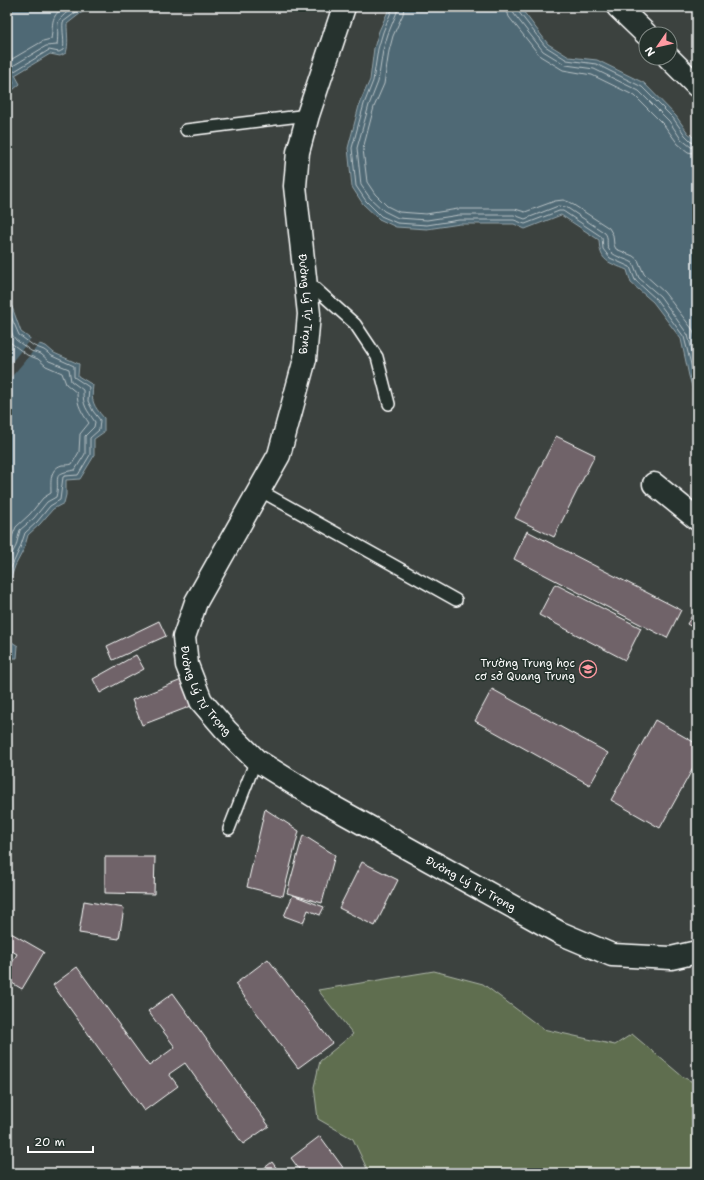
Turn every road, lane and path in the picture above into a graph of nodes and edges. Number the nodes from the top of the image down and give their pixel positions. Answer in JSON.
{"nodes":[{"id":1,"x":344,"y":7,"type":"edge"},
{"id":2,"x":618,"y":7,"type":"edge"},
{"id":3,"x":638,"y":26,"type":"edge"},
{"id":4,"x":677,"y":66,"type":"edge"},
{"id":5,"x":697,"y":86,"type":"edge"},
{"id":6,"x":308,"y":115,"type":"junction"},
{"id":7,"x":186,"y":130,"type":"dead end"},
{"id":8,"x":304,"y":278,"type":"junction"},
{"id":9,"x":389,"y":404,"type":"dead end"},
{"id":10,"x":654,"y":484,"type":"dead end"},
{"id":11,"x":259,"y":490,"type":"junction"},
{"id":12,"x":697,"y":519,"type":"edge"},
{"id":13,"x":456,"y":600,"type":"dead end"},
{"id":14,"x":256,"y":760,"type":"junction"},
{"id":15,"x":229,"y":830,"type":"dead end"},
{"id":16,"x":697,"y":952,"type":"edge"}],
"edges":[{"from":1,"to":6,"type":"street","name":"Đường Lý Tự Trọng"},
{"from":2,"to":3,"type":"street"},
{"from":4,"to":5,"type":"street"},
{"from":6,"to":7,"type":"lane"},
{"from":6,"to":8,"type":"street","name":"Đường Lý Tự Trọng"},
{"from":8,"to":9,"type":"lane"},
{"from":8,"to":11,"type":"street","name":"Đường Lý Tự Trọng"},
{"from":10,"to":12,"type":"street"},
{"from":11,"to":13,"type":"lane"},
{"from":11,"to":14,"type":"street","name":"Đường Lý Tự Trọng"},
{"from":14,"to":15,"type":"lane"},
{"from":14,"to":16,"type":"street","name":"Đường Lý Tự Trọng"}]}
